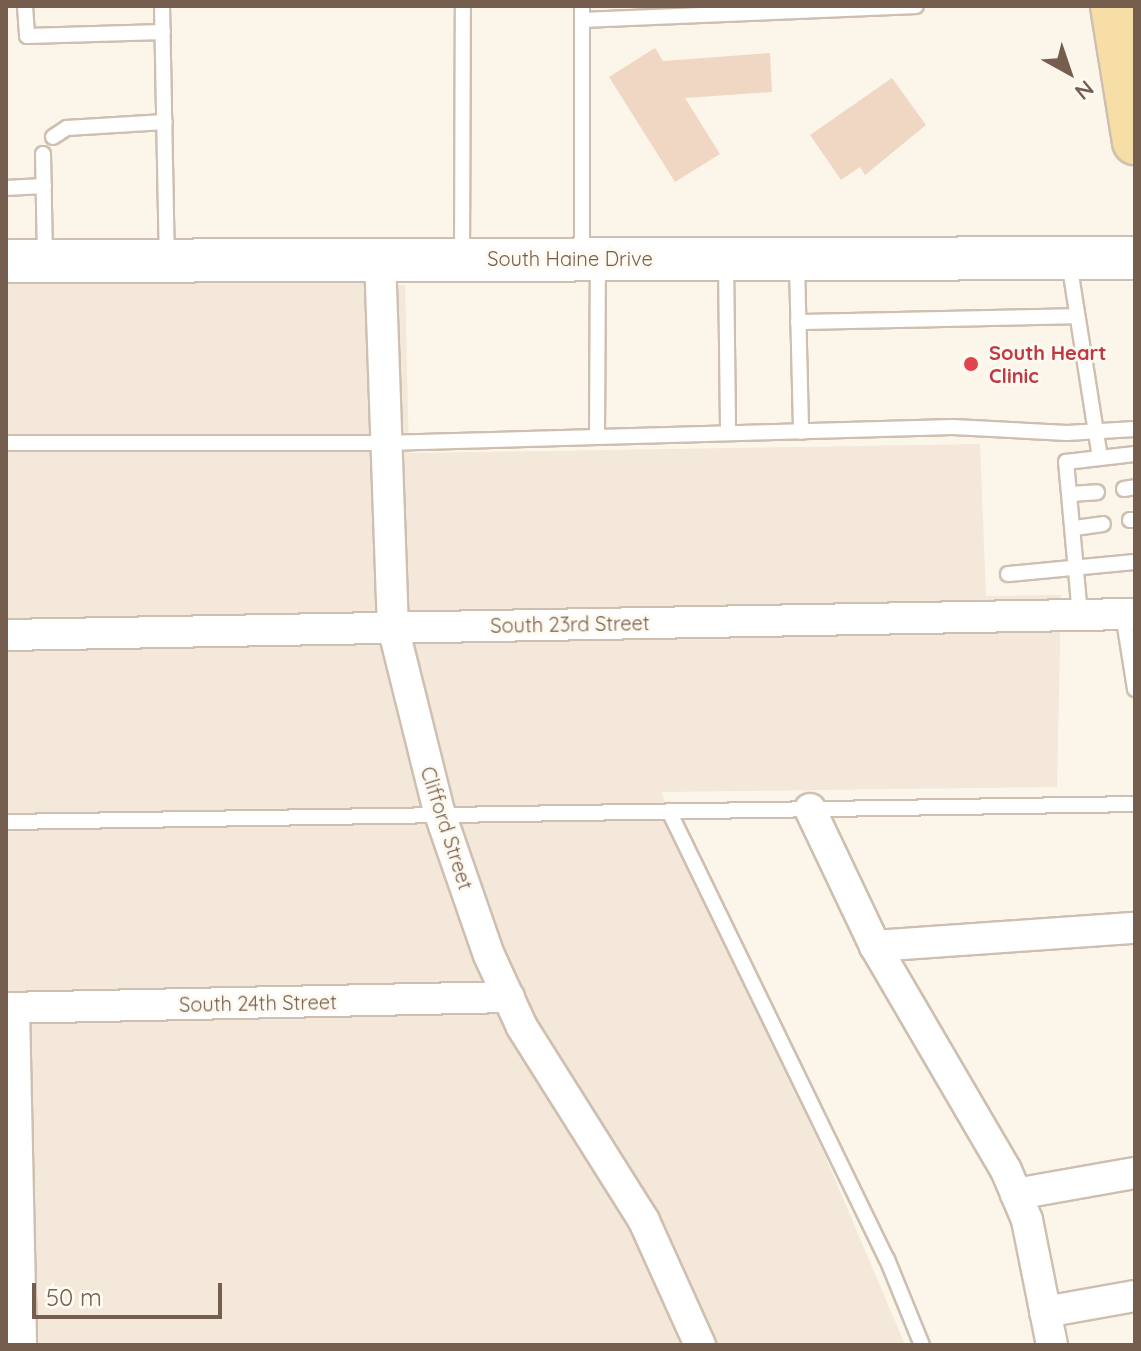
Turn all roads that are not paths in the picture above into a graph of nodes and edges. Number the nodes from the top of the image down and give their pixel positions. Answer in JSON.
{"nodes":[{"id":1,"x":25,"y":6,"type":"edge"},
{"id":2,"x":162,"y":6,"type":"edge"},
{"id":3,"x":463,"y":6,"type":"edge"},
{"id":4,"x":916,"y":6,"type":"edge"},
{"id":5,"x":582,"y":13,"type":"edge"},
{"id":6,"x":163,"y":32,"type":"junction"},
{"id":7,"x":1123,"y":37,"type":"edge"},
{"id":8,"x":165,"y":122,"type":"junction"},
{"id":9,"x":53,"y":137,"type":"dead end"},
{"id":10,"x":1135,"y":142,"type":"edge"},
{"id":11,"x":43,"y":154,"type":"dead end"},
{"id":12,"x":44,"y":186,"type":"junction"},
{"id":13,"x":6,"y":188,"type":"edge"},
{"id":14,"x":380,"y":258,"type":"junction"},
{"id":15,"x":462,"y":258,"type":"junction"},
{"id":16,"x":590,"y":258,"type":"junction"},
{"id":17,"x":726,"y":258,"type":"junction"},
{"id":18,"x":796,"y":258,"type":"junction"},
{"id":19,"x":1068,"y":258,"type":"junction"},
{"id":20,"x":1135,"y":258,"type":"edge"},
{"id":21,"x":167,"y":259,"type":"junction"},
{"id":22,"x":26,"y":260,"type":"edge"},
{"id":23,"x":1077,"y":316,"type":"junction"},
{"id":24,"x":798,"y":322,"type":"junction"},
{"id":25,"x":1135,"y":429,"type":"edge"},
{"id":26,"x":1094,"y":431,"type":"junction"},
{"id":27,"x":801,"y":432,"type":"junction"},
{"id":28,"x":728,"y":433,"type":"junction"},
{"id":29,"x":597,"y":437,"type":"junction"},
{"id":30,"x":6,"y":443,"type":"edge"},
{"id":31,"x":384,"y":443,"type":"junction"},
{"id":32,"x":1135,"y":454,"type":"edge"},
{"id":33,"x":1100,"y":458,"type":"junction"},
{"id":34,"x":1097,"y":492,"type":"dead end"},
{"id":35,"x":1071,"y":494,"type":"junction"},
{"id":36,"x":1103,"y":524,"type":"dead end"},
{"id":37,"x":1075,"y":528,"type":"junction"},
{"id":38,"x":1135,"y":562,"type":"edge"},
{"id":39,"x":1078,"y":570,"type":"junction"},
{"id":40,"x":1008,"y":574,"type":"dead end"},
{"id":41,"x":1129,"y":614,"type":"edge"},
{"id":42,"x":1080,"y":615,"type":"junction"},
{"id":43,"x":393,"y":627,"type":"junction"},
{"id":44,"x":6,"y":635,"type":"edge"},
{"id":45,"x":1135,"y":689,"type":"edge"},
{"id":46,"x":1135,"y":804,"type":"edge"},
{"id":47,"x":810,"y":809,"type":"junction"},
{"id":48,"x":439,"y":811,"type":"junction"},
{"id":49,"x":669,"y":811,"type":"junction"},
{"id":50,"x":6,"y":822,"type":"edge"},
{"id":51,"x":1135,"y":928,"type":"edge"},
{"id":52,"x":875,"y":946,"type":"junction"},
{"id":53,"x":509,"y":997,"type":"junction"},
{"id":54,"x":10,"y":1008,"type":"edge"},
{"id":55,"x":1135,"y":1173,"type":"edge"},
{"id":56,"x":1016,"y":1194,"type":"junction"},
{"id":57,"x":1135,"y":1296,"type":"edge"},
{"id":58,"x":1045,"y":1312,"type":"junction"},
{"id":59,"x":21,"y":1345,"type":"edge"},
{"id":60,"x":700,"y":1345,"type":"edge"},
{"id":61,"x":922,"y":1345,"type":"edge"},
{"id":62,"x":1052,"y":1345,"type":"edge"}],
"edges":[{"from":1,"to":6,"type":"lane"},
{"from":2,"to":6,"type":"lane"},
{"from":3,"to":15,"type":"lane"},
{"from":4,"to":5,"type":"lane"},
{"from":5,"to":16,"type":"lane"},
{"from":6,"to":8,"type":"lane"},
{"from":7,"to":10,"type":"main road"},
{"from":8,"to":9,"type":"lane"},
{"from":8,"to":21,"type":"lane"},
{"from":11,"to":12,"type":"lane"},
{"from":12,"to":13,"type":"lane"},
{"from":12,"to":22,"type":"lane"},
{"from":14,"to":15,"type":"street","name":"South Haine Drive"},
{"from":14,"to":21,"type":"street","name":"South Haine Drive"},
{"from":14,"to":31,"type":"street","name":"Clifford Street"},
{"from":15,"to":16,"type":"street","name":"South Haine Drive"},
{"from":16,"to":17,"type":"street","name":"South Haine Drive"},
{"from":16,"to":29,"type":"lane"},
{"from":17,"to":18,"type":"street","name":"South Haine Drive"},
{"from":17,"to":28,"type":"lane"},
{"from":18,"to":19,"type":"street","name":"South Haine Drive"},
{"from":18,"to":24,"type":"lane"},
{"from":19,"to":20,"type":"street","name":"South Haine Drive"},
{"from":19,"to":23,"type":"lane"},
{"from":21,"to":22,"type":"street","name":"South Haine Drive"},
{"from":23,"to":24,"type":"lane"},
{"from":23,"to":26,"type":"lane"},
{"from":24,"to":27,"type":"lane"},
{"from":25,"to":26,"type":"lane"},
{"from":26,"to":27,"type":"lane"},
{"from":26,"to":33,"type":"lane"},
{"from":27,"to":28,"type":"lane"},
{"from":28,"to":29,"type":"lane"},
{"from":29,"to":31,"type":"lane"},
{"from":30,"to":31,"type":"lane"},
{"from":31,"to":43,"type":"street","name":"Clifford Street"},
{"from":32,"to":33,"type":"lane"},
{"from":33,"to":35,"type":"lane"},
{"from":34,"to":35,"type":"lane"},
{"from":35,"to":37,"type":"lane"},
{"from":36,"to":37,"type":"lane"},
{"from":37,"to":39,"type":"lane"},
{"from":38,"to":39,"type":"lane"},
{"from":39,"to":40,"type":"lane"},
{"from":39,"to":42,"type":"lane"},
{"from":41,"to":42,"type":"street","name":"South 23rd Street"},
{"from":41,"to":45,"type":"lane"},
{"from":42,"to":43,"type":"street","name":"South 23rd Street"},
{"from":43,"to":44,"type":"street","name":"South 23rd Street"},
{"from":43,"to":48,"type":"street","name":"Clifford Street"},
{"from":46,"to":47,"type":"lane"},
{"from":47,"to":49,"type":"lane"},
{"from":47,"to":52,"type":"street"},
{"from":48,"to":49,"type":"lane"},
{"from":48,"to":50,"type":"lane"},
{"from":48,"to":53,"type":"street","name":"Clifford Street"},
{"from":49,"to":61,"type":"lane"},
{"from":51,"to":52,"type":"street"},
{"from":52,"to":56,"type":"street"},
{"from":53,"to":54,"type":"street","name":"South 24th Street"},
{"from":53,"to":60,"type":"street","name":"Clifford Street"},
{"from":54,"to":59,"type":"street"},
{"from":55,"to":56,"type":"street"},
{"from":56,"to":58,"type":"street"},
{"from":57,"to":58,"type":"street"},
{"from":58,"to":62,"type":"street"}]}
